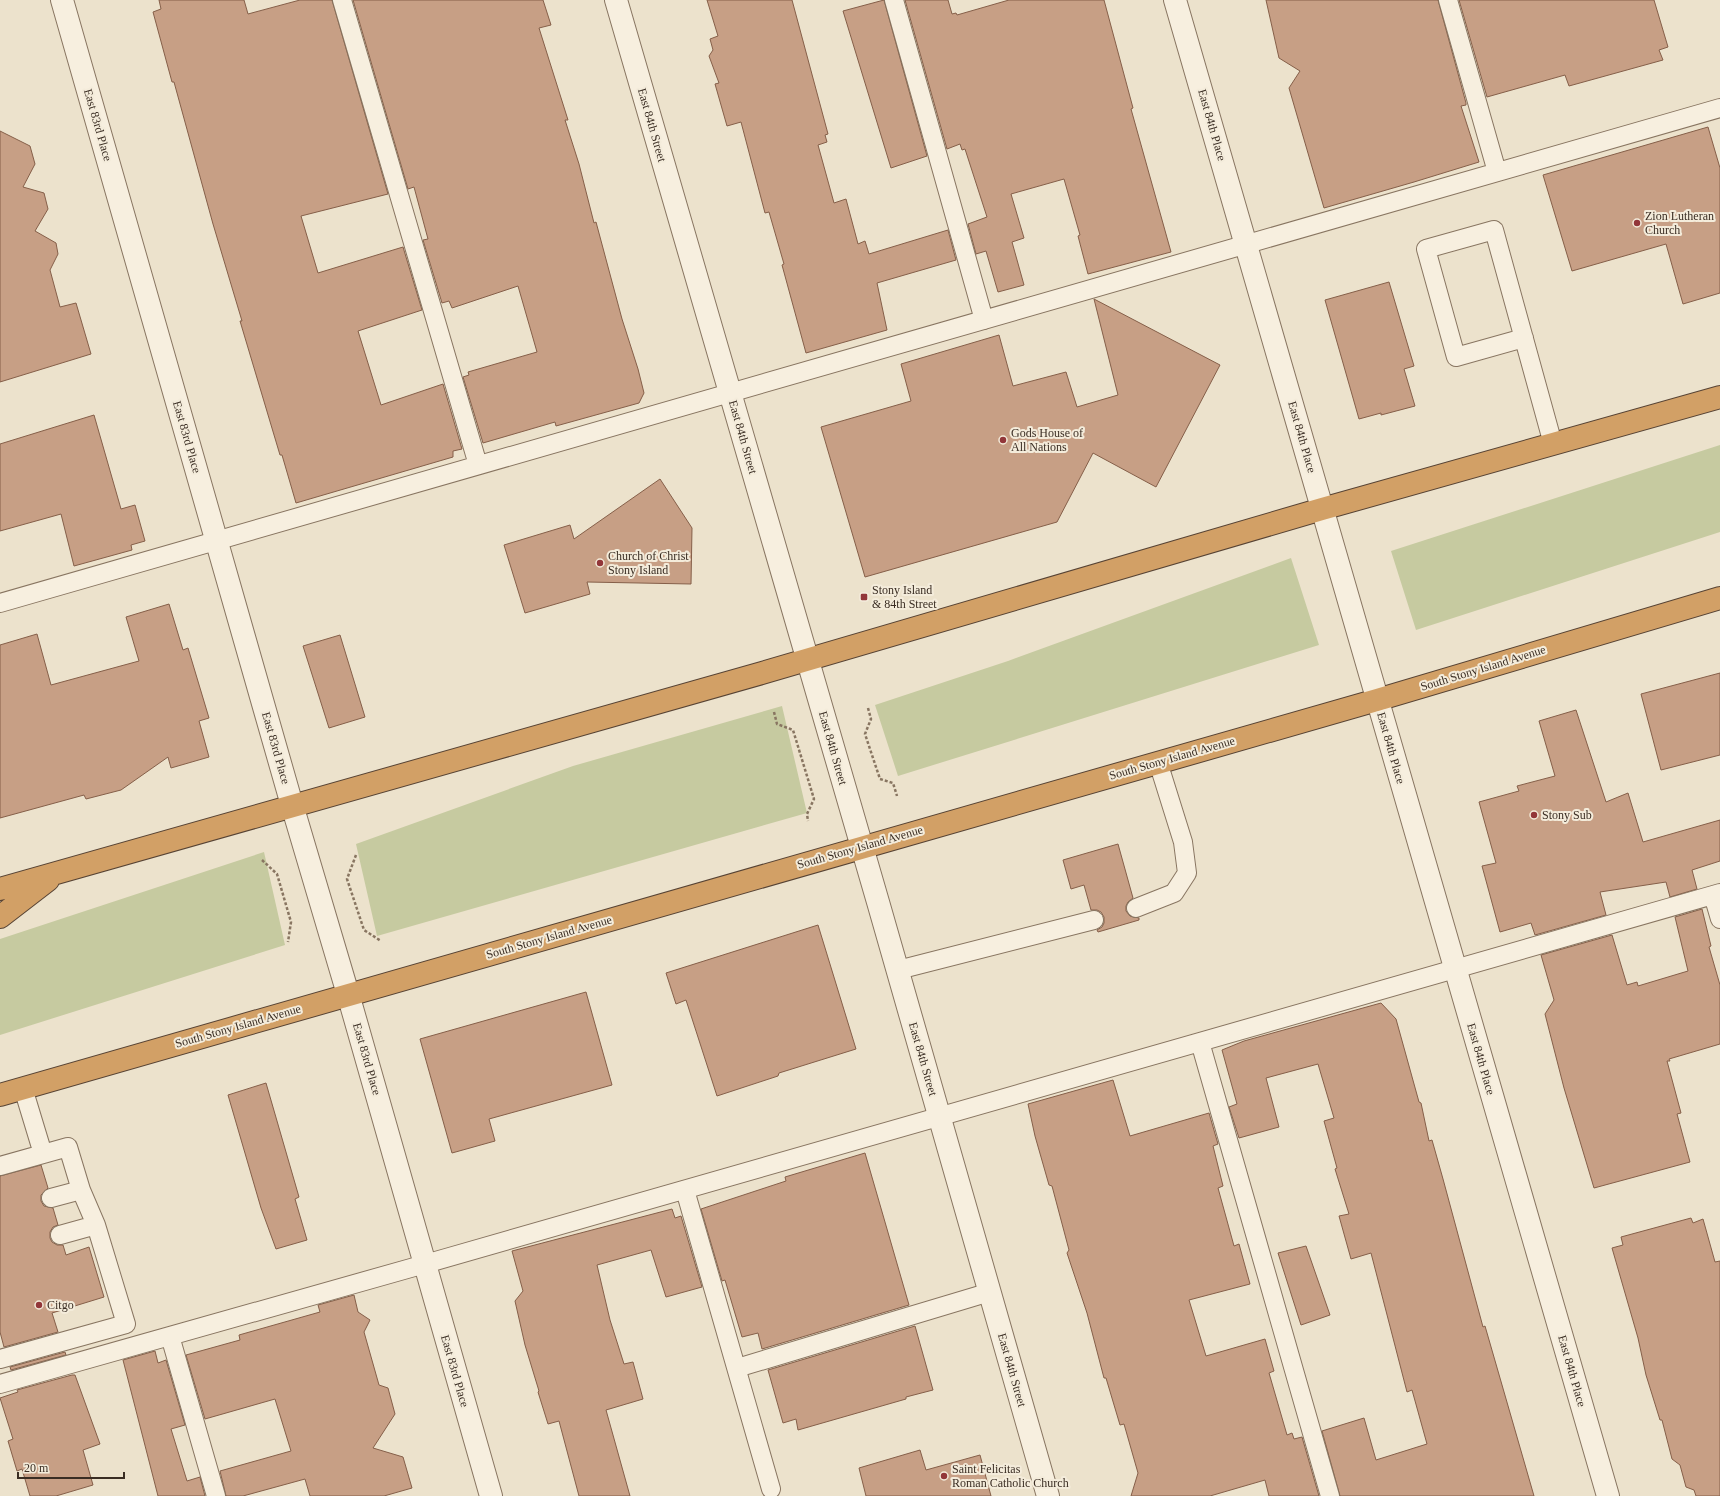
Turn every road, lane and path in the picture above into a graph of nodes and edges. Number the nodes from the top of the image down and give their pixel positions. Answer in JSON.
{"nodes":[{"id":1,"x":62,"y":0,"type":"edge"},
{"id":2,"x":342,"y":0,"type":"edge"},
{"id":3,"x":616,"y":0,"type":"edge"},
{"id":4,"x":894,"y":0,"type":"edge"},
{"id":5,"x":1176,"y":0,"type":"edge"},
{"id":6,"x":1448,"y":0,"type":"edge"},
{"id":7,"x":1720,"y":108,"type":"edge"},
{"id":8,"x":1497,"y":172,"type":"junction"},
{"id":9,"x":1247,"y":244,"type":"junction"},
{"id":10,"x":984,"y":320,"type":"junction"},
{"id":11,"x":1524,"y":338,"type":"junction"},
{"id":12,"x":730,"y":393,"type":"junction"},
{"id":13,"x":1720,"y":397,"type":"edge"},
{"id":14,"x":1553,"y":444,"type":"junction"},
{"id":15,"x":478,"y":465,"type":"junction"},
{"id":16,"x":1322,"y":509,"type":"junction"},
{"id":17,"x":216,"y":541,"type":"junction"},
{"id":18,"x":1720,"y":598,"type":"edge"},
{"id":19,"x":0,"y":603,"type":"edge"},
{"id":20,"x":808,"y":660,"type":"junction"},
{"id":21,"x":1377,"y":700,"type":"junction"},
{"id":22,"x":868,"y":708,"type":"dead end"},
{"id":23,"x":774,"y":712,"type":"dead end"},
{"id":24,"x":1158,"y":762,"type":"junction"},
{"id":25,"x":897,"y":796,"type":"dead end"},
{"id":26,"x":292,"y":805,"type":"junction"},
{"id":27,"x":808,"y":821,"type":"dead end"},
{"id":28,"x":862,"y":847,"type":"junction"},
{"id":29,"x":356,"y":855,"type":"dead end"},
{"id":30,"x":262,"y":860,"type":"dead end"},
{"id":31,"x":58,"y":872,"type":"junction"},
{"id":32,"x":0,"y":889,"type":"edge"},
{"id":33,"x":1716,"y":894,"type":"edge"},
{"id":34,"x":1136,"y":908,"type":"dead end"},
{"id":35,"x":0,"y":917,"type":"edge"},
{"id":36,"x":1720,"y":919,"type":"edge"},
{"id":37,"x":1094,"y":920,"type":"dead end"},
{"id":38,"x":381,"y":941,"type":"dead end"},
{"id":39,"x":288,"y":942,"type":"dead end"},
{"id":40,"x":1455,"y":969,"type":"junction"},
{"id":41,"x":898,"y":970,"type":"junction"},
{"id":42,"x":348,"y":994,"type":"junction"},
{"id":43,"x":1200,"y":1042,"type":"junction"},
{"id":44,"x":23,"y":1088,"type":"junction"},
{"id":45,"x":0,"y":1094,"type":"edge"},
{"id":46,"x":939,"y":1116,"type":"junction"},
{"id":47,"x":43,"y":1154,"type":"junction"},
{"id":48,"x":0,"y":1166,"type":"edge"},
{"id":49,"x":81,"y":1190,"type":"junction"},
{"id":50,"x":685,"y":1190,"type":"junction"},
{"id":51,"x":50,"y":1198,"type":"dead end"},
{"id":52,"x":96,"y":1225,"type":"junction"},
{"id":53,"x":60,"y":1235,"type":"dead end"},
{"id":54,"x":425,"y":1264,"type":"junction"},
{"id":55,"x":990,"y":1292,"type":"junction"},
{"id":56,"x":170,"y":1336,"type":"junction"},
{"id":57,"x":0,"y":1358,"type":"edge"},
{"id":58,"x":737,"y":1368,"type":"junction"},
{"id":59,"x":0,"y":1384,"type":"edge"},
{"id":60,"x":770,"y":1489,"type":"dead end"},
{"id":61,"x":216,"y":1496,"type":"edge"},
{"id":62,"x":490,"y":1496,"type":"edge"},
{"id":63,"x":1048,"y":1496,"type":"edge"},
{"id":64,"x":1330,"y":1496,"type":"edge"},
{"id":65,"x":1608,"y":1496,"type":"edge"}],
"edges":[{"from":1,"to":17,"type":"street","name":"East 83rd Place"},
{"from":2,"to":15,"type":"lane"},
{"from":3,"to":12,"type":"street","name":"East 84th Street"},
{"from":4,"to":10,"type":"lane"},
{"from":5,"to":9,"type":"street","name":"East 84th Place"},
{"from":6,"to":8,"type":"lane"},
{"from":7,"to":8,"type":"lane"},
{"from":8,"to":9,"type":"lane"},
{"from":9,"to":10,"type":"lane"},
{"from":9,"to":16,"type":"street","name":"East 84th Place"},
{"from":10,"to":12,"type":"lane"},
{"from":11,"to":11,"type":"lane"},
{"from":11,"to":14,"type":"lane"},
{"from":12,"to":15,"type":"lane"},
{"from":12,"to":20,"type":"street","name":"East 84th Street"},
{"from":13,"to":14,"type":"highway"},
{"from":14,"to":16,"type":"highway"},
{"from":15,"to":17,"type":"lane"},
{"from":16,"to":20,"type":"highway"},
{"from":16,"to":21,"type":"street","name":"East 84th Place"},
{"from":17,"to":19,"type":"lane"},
{"from":17,"to":26,"type":"street","name":"East 83rd Place"},
{"from":18,"to":21,"type":"highway","name":"South Stony Island Avenue"},
{"from":20,"to":26,"type":"highway"},
{"from":20,"to":28,"type":"street","name":"East 84th Street"},
{"from":21,"to":24,"type":"highway","name":"South Stony Island Avenue"},
{"from":21,"to":40,"type":"street","name":"East 84th Place"},
{"from":22,"to":25,"type":"path"},
{"from":23,"to":27,"type":"path"},
{"from":24,"to":28,"type":"highway","name":"South Stony Island Avenue"},
{"from":24,"to":34,"type":"lane"},
{"from":26,"to":31,"type":"highway"},
{"from":26,"to":42,"type":"street","name":"East 83rd Place"},
{"from":28,"to":41,"type":"street","name":"East 84th Street"},
{"from":28,"to":42,"type":"highway","name":"South Stony Island Avenue"},
{"from":29,"to":38,"type":"path"},
{"from":30,"to":39,"type":"path"},
{"from":31,"to":32,"type":"highway"},
{"from":31,"to":35,"type":"highway"},
{"from":33,"to":36,"type":"lane"},
{"from":33,"to":40,"type":"lane"},
{"from":37,"to":41,"type":"lane"},
{"from":40,"to":43,"type":"lane"},
{"from":40,"to":65,"type":"street","name":"East 84th Place"},
{"from":41,"to":46,"type":"street","name":"East 84th Street"},
{"from":42,"to":44,"type":"highway","name":"South Stony Island Avenue"},
{"from":42,"to":54,"type":"street","name":"East 83rd Place"},
{"from":43,"to":46,"type":"lane"},
{"from":43,"to":64,"type":"lane"},
{"from":44,"to":45,"type":"highway","name":"South Stony Island Avenue"},
{"from":44,"to":47,"type":"lane"},
{"from":46,"to":50,"type":"lane"},
{"from":46,"to":55,"type":"street","name":"East 84th Street"},
{"from":47,"to":48,"type":"lane"},
{"from":47,"to":49,"type":"lane"},
{"from":49,"to":51,"type":"lane"},
{"from":49,"to":52,"type":"lane"},
{"from":50,"to":54,"type":"lane"},
{"from":50,"to":58,"type":"lane"},
{"from":52,"to":53,"type":"lane"},
{"from":52,"to":57,"type":"lane"},
{"from":54,"to":56,"type":"lane"},
{"from":54,"to":62,"type":"street","name":"East 83rd Place"},
{"from":55,"to":58,"type":"lane"},
{"from":55,"to":63,"type":"street","name":"East 84th Street"},
{"from":56,"to":59,"type":"lane"},
{"from":56,"to":61,"type":"lane"},
{"from":58,"to":60,"type":"lane"}]}
